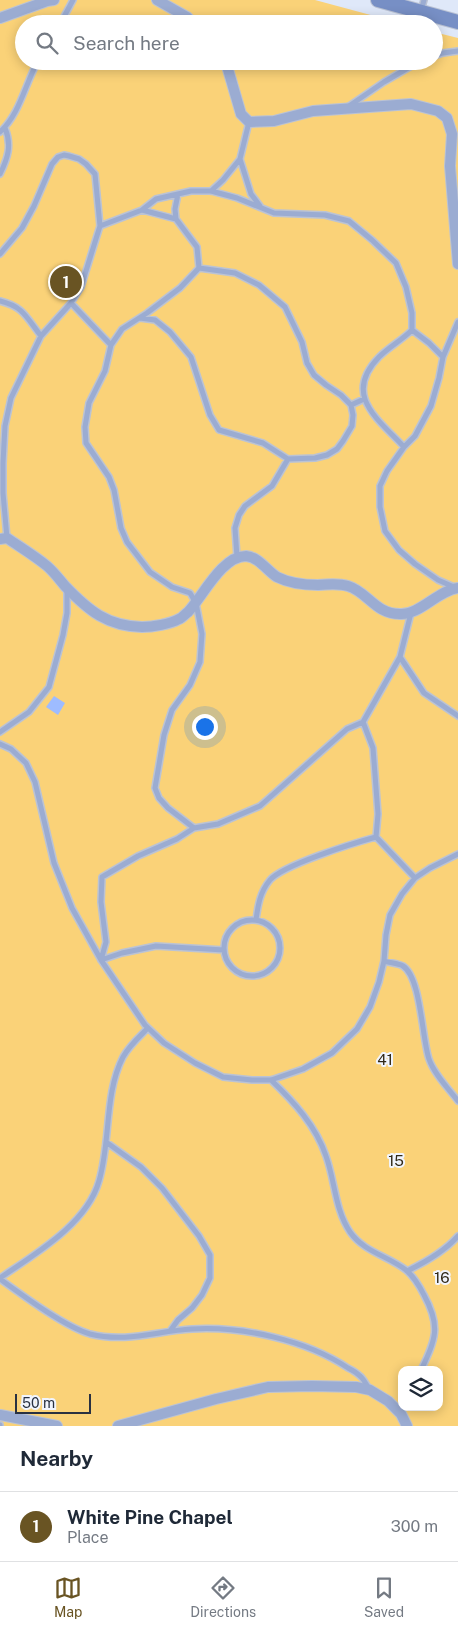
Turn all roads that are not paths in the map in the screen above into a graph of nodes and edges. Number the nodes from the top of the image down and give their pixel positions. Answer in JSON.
{"nodes":[{"id":1,"x":54,"y":0,"type":"edge"},
{"id":2,"x":73,"y":0,"type":"edge"},
{"id":3,"x":157,"y":0,"type":"edge"},
{"id":4,"x":378,"y":0,"type":"edge"},
{"id":5,"x":422,"y":6,"type":"edge"},
{"id":6,"x":65,"y":15,"type":"edge"},
{"id":7,"x":184,"y":15,"type":"edge"},
{"id":8,"x":442,"y":15,"type":"edge"},
{"id":9,"x":443,"y":15,"type":"edge"},
{"id":10,"x":0,"y":18,"type":"edge"},
{"id":11,"x":458,"y":22,"type":"edge"},
{"id":12,"x":458,"y":51,"type":"edge"},
{"id":13,"x":443,"y":52,"type":"edge"},
{"id":14,"x":34,"y":70,"type":"edge"},
{"id":15,"x":228,"y":70,"type":"edge"},
{"id":16,"x":405,"y":70,"type":"edge"},
{"id":17,"x":345,"y":109,"type":"junction"},
{"id":18,"x":249,"y":122,"type":"junction"},
{"id":19,"x":5,"y":128,"type":"junction"},
{"id":20,"x":0,"y":132,"type":"edge"},
{"id":21,"x":240,"y":159,"type":"junction"},
{"id":22,"x":0,"y":174,"type":"edge"},
{"id":23,"x":211,"y":191,"type":"junction"},
{"id":24,"x":178,"y":194,"type":"junction"},
{"id":25,"x":260,"y":206,"type":"junction"},
{"id":26,"x":142,"y":210,"type":"junction"},
{"id":27,"x":176,"y":219,"type":"junction"},
{"id":28,"x":100,"y":226,"type":"junction"},
{"id":29,"x":0,"y":254,"type":"edge"},
{"id":30,"x":458,"y":264,"type":"edge"},
{"id":31,"x":199,"y":268,"type":"junction"},
{"id":32,"x":0,"y":301,"type":"edge"},
{"id":33,"x":72,"y":303,"type":"junction"},
{"id":34,"x":140,"y":318,"type":"junction"},
{"id":35,"x":458,"y":322,"type":"edge"},
{"id":36,"x":412,"y":330,"type":"junction"},
{"id":37,"x":41,"y":336,"type":"junction"},
{"id":38,"x":111,"y":345,"type":"junction"},
{"id":39,"x":443,"y":357,"type":"junction"},
{"id":40,"x":364,"y":400,"type":"junction"},
{"id":41,"x":351,"y":405,"type":"junction"},
{"id":42,"x":404,"y":447,"type":"junction"},
{"id":43,"x":288,"y":459,"type":"junction"},
{"id":44,"x":3,"y":539,"type":"edge"},
{"id":45,"x":237,"y":557,"type":"junction"},
{"id":46,"x":67,"y":587,"type":"junction"},
{"id":47,"x":457,"y":588,"type":"edge"},
{"id":48,"x":196,"y":603,"type":"junction"},
{"id":49,"x":410,"y":613,"type":"junction"},
{"id":50,"x":400,"y":657,"type":"junction"},
{"id":51,"x":458,"y":716,"type":"edge"},
{"id":52,"x":363,"y":722,"type":"junction"},
{"id":53,"x":0,"y":732,"type":"edge"},
{"id":54,"x":0,"y":744,"type":"edge"},
{"id":55,"x":194,"y":828,"type":"junction"},
{"id":56,"x":376,"y":837,"type":"junction"},
{"id":57,"x":458,"y":854,"type":"edge"},
{"id":58,"x":415,"y":878,"type":"junction"},
{"id":59,"x":256,"y":920,"type":"junction"},
{"id":60,"x":224,"y":950,"type":"junction"},
{"id":61,"x":101,"y":960,"type":"junction"},
{"id":62,"x":384,"y":962,"type":"junction"},
{"id":63,"x":148,"y":1028,"type":"junction"},
{"id":64,"x":271,"y":1080,"type":"junction"},
{"id":65,"x":458,"y":1100,"type":"edge"},
{"id":66,"x":106,"y":1142,"type":"junction"},
{"id":67,"x":458,"y":1236,"type":"edge"},
{"id":68,"x":407,"y":1271,"type":"junction"},
{"id":69,"x":0,"y":1278,"type":"edge"},
{"id":70,"x":170,"y":1331,"type":"junction"},
{"id":71,"x":423,"y":1366,"type":"edge"},
{"id":72,"x":370,"y":1390,"type":"junction"},
{"id":73,"x":398,"y":1408,"type":"edge"},
{"id":74,"x":402,"y":1411,"type":"edge"},
{"id":75,"x":0,"y":1415,"type":"edge"},
{"id":76,"x":57,"y":1426,"type":"edge"},
{"id":77,"x":118,"y":1426,"type":"edge"},
{"id":78,"x":407,"y":1426,"type":"edge"}],
"edges":[{"from":1,"to":10,"type":"street"},
{"from":2,"to":6,"type":"lane"},
{"from":3,"to":7,"type":"street"},
{"from":4,"to":5,"type":"main road"},
{"from":5,"to":8,"type":"main road"},
{"from":9,"to":11,"type":"main road"},
{"from":12,"to":13,"type":"lane"},
{"from":14,"to":19,"type":"lane"},
{"from":15,"to":18,"type":"street"},
{"from":16,"to":17,"type":"lane"},
{"from":17,"to":18,"type":"street"},
{"from":17,"to":30,"type":"street"},
{"from":18,"to":21,"type":"lane"},
{"from":19,"to":20,"type":"lane"},
{"from":19,"to":22,"type":"lane"},
{"from":21,"to":23,"type":"lane"},
{"from":21,"to":25,"type":"lane"},
{"from":23,"to":24,"type":"lane"},
{"from":23,"to":25,"type":"lane"},
{"from":24,"to":26,"type":"lane"},
{"from":24,"to":27,"type":"lane"},
{"from":25,"to":36,"type":"lane"},
{"from":26,"to":27,"type":"lane"},
{"from":26,"to":28,"type":"lane"},
{"from":27,"to":31,"type":"lane"},
{"from":28,"to":29,"type":"lane"},
{"from":28,"to":33,"type":"lane"},
{"from":31,"to":34,"type":"lane"},
{"from":31,"to":41,"type":"lane"},
{"from":32,"to":37,"type":"lane"},
{"from":33,"to":37,"type":"lane"},
{"from":33,"to":38,"type":"lane"},
{"from":34,"to":38,"type":"lane"},
{"from":34,"to":43,"type":"lane"},
{"from":35,"to":39,"type":"lane"},
{"from":36,"to":39,"type":"lane"},
{"from":36,"to":40,"type":"lane"},
{"from":37,"to":44,"type":"lane"},
{"from":38,"to":48,"type":"lane"},
{"from":39,"to":42,"type":"lane"},
{"from":40,"to":41,"type":"lane"},
{"from":40,"to":42,"type":"lane"},
{"from":41,"to":43,"type":"lane"},
{"from":42,"to":47,"type":"lane"},
{"from":43,"to":45,"type":"lane"},
{"from":44,"to":46,"type":"street"},
{"from":45,"to":48,"type":"street"},
{"from":45,"to":49,"type":"street"},
{"from":46,"to":48,"type":"street"},
{"from":46,"to":53,"type":"lane"},
{"from":47,"to":49,"type":"street"},
{"from":48,"to":55,"type":"lane"},
{"from":49,"to":50,"type":"lane"},
{"from":50,"to":51,"type":"lane"},
{"from":50,"to":52,"type":"lane"},
{"from":52,"to":55,"type":"lane"},
{"from":52,"to":56,"type":"lane"},
{"from":54,"to":61,"type":"lane"},
{"from":55,"to":61,"type":"lane"},
{"from":56,"to":58,"type":"lane"},
{"from":56,"to":59,"type":"lane"},
{"from":57,"to":58,"type":"lane"},
{"from":58,"to":62,"type":"lane"},
{"from":59,"to":60,"type":"lane"},
{"from":59,"to":60,"type":"lane"},
{"from":60,"to":61,"type":"lane"},
{"from":61,"to":63,"type":"lane"},
{"from":62,"to":64,"type":"lane"},
{"from":62,"to":65,"type":"lane"},
{"from":63,"to":64,"type":"lane"},
{"from":63,"to":66,"type":"lane"},
{"from":64,"to":68,"type":"lane"},
{"from":66,"to":69,"type":"lane"},
{"from":66,"to":70,"type":"lane"},
{"from":67,"to":68,"type":"lane"},
{"from":68,"to":71,"type":"lane"},
{"from":69,"to":70,"type":"lane"},
{"from":70,"to":72,"type":"lane"},
{"from":72,"to":73,"type":"street"},
{"from":72,"to":77,"type":"street"},
{"from":74,"to":78,"type":"street"},
{"from":75,"to":76,"type":"street"}]}
